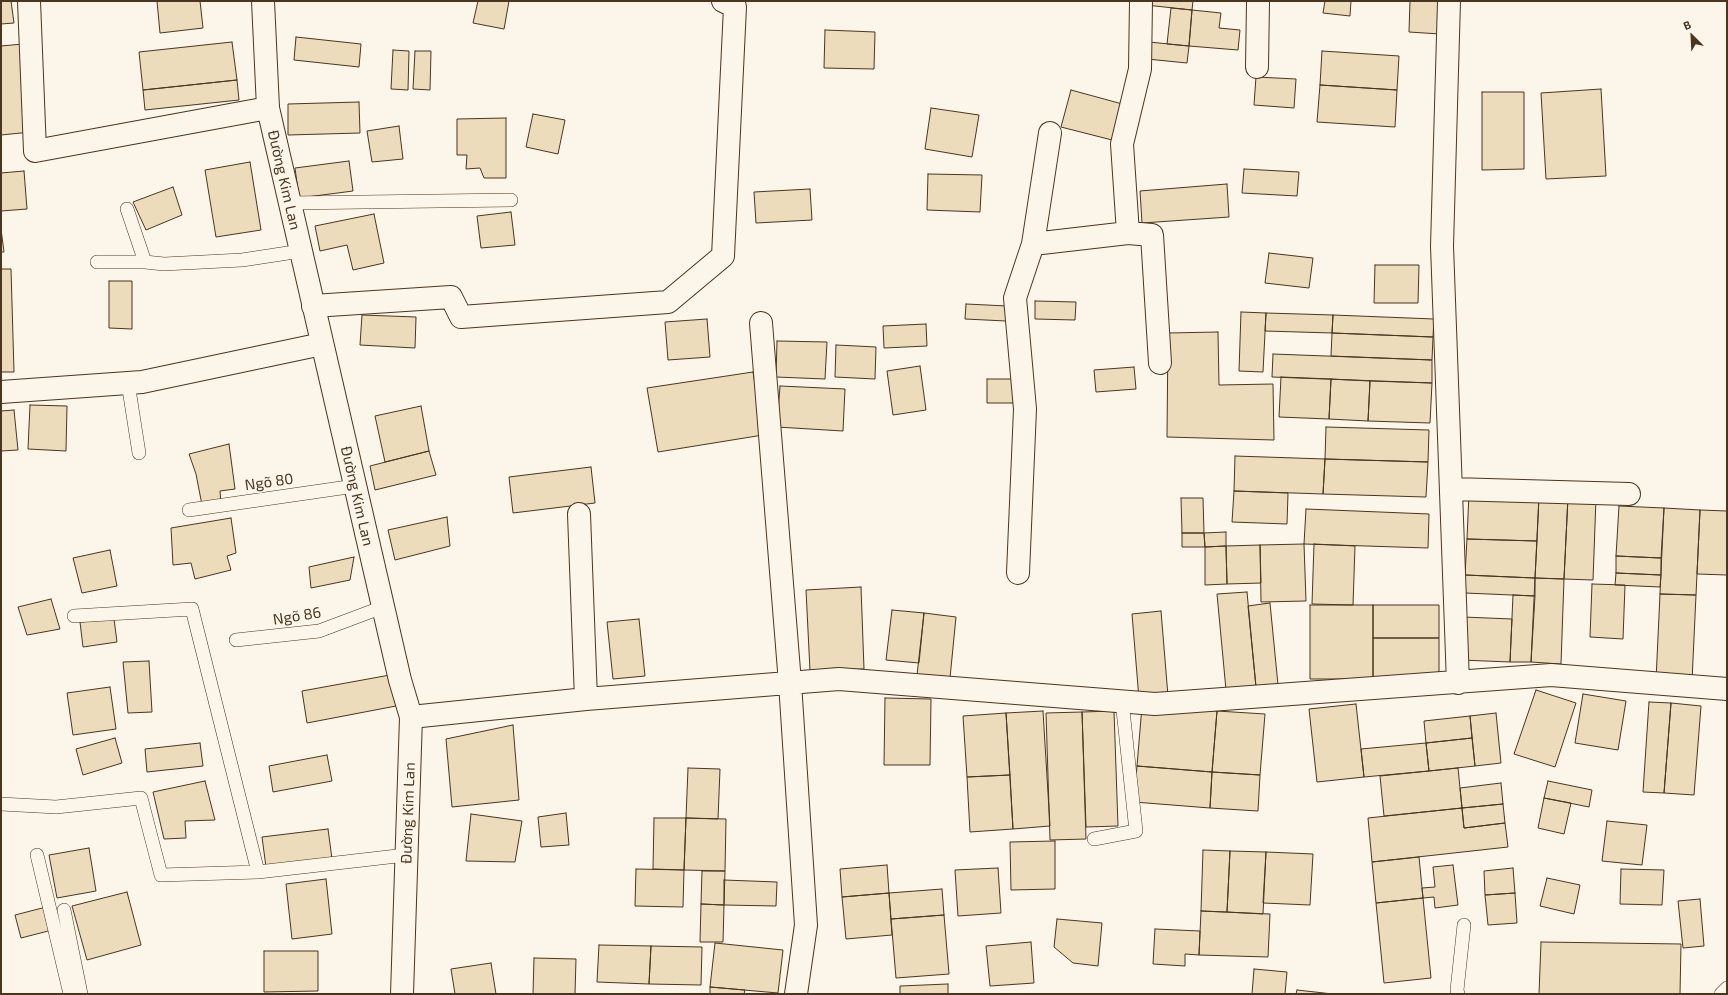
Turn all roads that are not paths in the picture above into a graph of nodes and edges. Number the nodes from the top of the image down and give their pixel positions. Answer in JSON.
{"nodes":[{"id":1,"x":29,"y":1,"type":"edge"},
{"id":2,"x":263,"y":1,"type":"edge"},
{"id":3,"x":723,"y":1,"type":"edge"},
{"id":4,"x":1140,"y":1,"type":"edge"},
{"id":5,"x":1258,"y":1,"type":"edge"},
{"id":6,"x":1450,"y":1,"type":"edge"},
{"id":7,"x":1257,"y":67,"type":"dead end"},
{"id":8,"x":268,"y":108,"type":"junction"},
{"id":9,"x":1050,"y":133,"type":"dead end"},
{"id":10,"x":511,"y":200,"type":"dead end"},
{"id":11,"x":290,"y":203,"type":"junction"},
{"id":12,"x":127,"y":209,"type":"dead end"},
{"id":13,"x":1128,"y":233,"type":"junction"},
{"id":14,"x":1033,"y":244,"type":"junction"},
{"id":15,"x":301,"y":251,"type":"junction"},
{"id":16,"x":98,"y":262,"type":"dead end"},
{"id":17,"x":145,"y":262,"type":"junction"},
{"id":18,"x":314,"y":306,"type":"junction"},
{"id":19,"x":761,"y":323,"type":"dead end"},
{"id":20,"x":322,"y":344,"type":"junction"},
{"id":21,"x":1160,"y":363,"type":"dead end"},
{"id":22,"x":128,"y":383,"type":"junction"},
{"id":23,"x":1,"y":392,"type":"edge"},
{"id":24,"x":139,"y":453,"type":"dead end"},
{"id":25,"x":355,"y":486,"type":"junction"},
{"id":26,"x":1452,"y":489,"type":"junction"},
{"id":27,"x":1629,"y":494,"type":"dead end"},
{"id":28,"x":188,"y":510,"type":"dead end"},
{"id":29,"x":580,"y":514,"type":"dead end"},
{"id":30,"x":1018,"y":573,"type":"dead end"},
{"id":31,"x":383,"y":607,"type":"junction"},
{"id":32,"x":74,"y":616,"type":"dead end"},
{"id":33,"x":236,"y":640,"type":"dead end"},
{"id":34,"x":790,"y":683,"type":"junction"},
{"id":35,"x":1458,"y":683,"type":"junction"},
{"id":36,"x":1727,"y":689,"type":"edge"},
{"id":37,"x":586,"y":699,"type":"junction"},
{"id":38,"x":1122,"y":701,"type":"junction"},
{"id":39,"x":411,"y":717,"type":"junction"},
{"id":40,"x":1,"y":804,"type":"edge"},
{"id":41,"x":1094,"y":839,"type":"dead end"},
{"id":42,"x":37,"y":855,"type":"dead end"},
{"id":43,"x":406,"y":855,"type":"junction"},
{"id":44,"x":258,"y":872,"type":"junction"},
{"id":45,"x":64,"y":910,"type":"dead end"},
{"id":46,"x":1464,"y":925,"type":"dead end"},
{"id":47,"x":1727,"y":988,"type":"edge"},
{"id":48,"x":70,"y":994,"type":"edge"},
{"id":49,"x":81,"y":994,"type":"edge"},
{"id":50,"x":402,"y":994,"type":"edge"},
{"id":51,"x":796,"y":994,"type":"edge"},
{"id":52,"x":1458,"y":994,"type":"edge"},
{"id":53,"x":1721,"y":994,"type":"edge"}],
"edges":[{"from":1,"to":8,"type":"street"},
{"from":2,"to":8,"type":"street","name":"Đường Kim Lan"},
{"from":3,"to":18,"type":"street"},
{"from":4,"to":13,"type":"street"},
{"from":5,"to":7,"type":"street"},
{"from":6,"to":26,"type":"street"},
{"from":8,"to":11,"type":"street","name":"Đường Kim Lan"},
{"from":9,"to":14,"type":"street"},
{"from":10,"to":11,"type":"lane"},
{"from":11,"to":15,"type":"street","name":"Đường Kim Lan"},
{"from":12,"to":17,"type":"lane"},
{"from":13,"to":14,"type":"street"},
{"from":13,"to":21,"type":"street"},
{"from":14,"to":30,"type":"street"},
{"from":15,"to":17,"type":"lane"},
{"from":15,"to":18,"type":"street","name":"Đường Kim Lan"},
{"from":16,"to":17,"type":"lane"},
{"from":18,"to":20,"type":"street","name":"Đường Kim Lan"},
{"from":19,"to":34,"type":"street"},
{"from":20,"to":22,"type":"street"},
{"from":20,"to":25,"type":"street","name":"Đường Kim Lan"},
{"from":22,"to":23,"type":"street"},
{"from":22,"to":24,"type":"lane"},
{"from":25,"to":28,"type":"lane","name":"Ngõ 80"},
{"from":25,"to":31,"type":"street","name":"Đường Kim Lan"},
{"from":26,"to":27,"type":"street"},
{"from":26,"to":35,"type":"street"},
{"from":29,"to":37,"type":"street"},
{"from":31,"to":33,"type":"lane","name":"Ngõ 86"},
{"from":31,"to":39,"type":"street","name":"Đường Kim Lan"},
{"from":32,"to":44,"type":"lane"},
{"from":34,"to":37,"type":"street"},
{"from":34,"to":38,"type":"street"},
{"from":34,"to":51,"type":"street"},
{"from":35,"to":36,"type":"street"},
{"from":35,"to":38,"type":"street"},
{"from":37,"to":39,"type":"street"},
{"from":38,"to":41,"type":"lane"},
{"from":39,"to":43,"type":"street","name":"Đường Kim Lan"},
{"from":40,"to":44,"type":"lane"},
{"from":42,"to":48,"type":"lane"},
{"from":43,"to":44,"type":"lane"},
{"from":43,"to":50,"type":"street","name":"Đường Kim Lan"},
{"from":45,"to":49,"type":"lane"},
{"from":46,"to":52,"type":"lane"},
{"from":47,"to":53,"type":"lane"}]}
